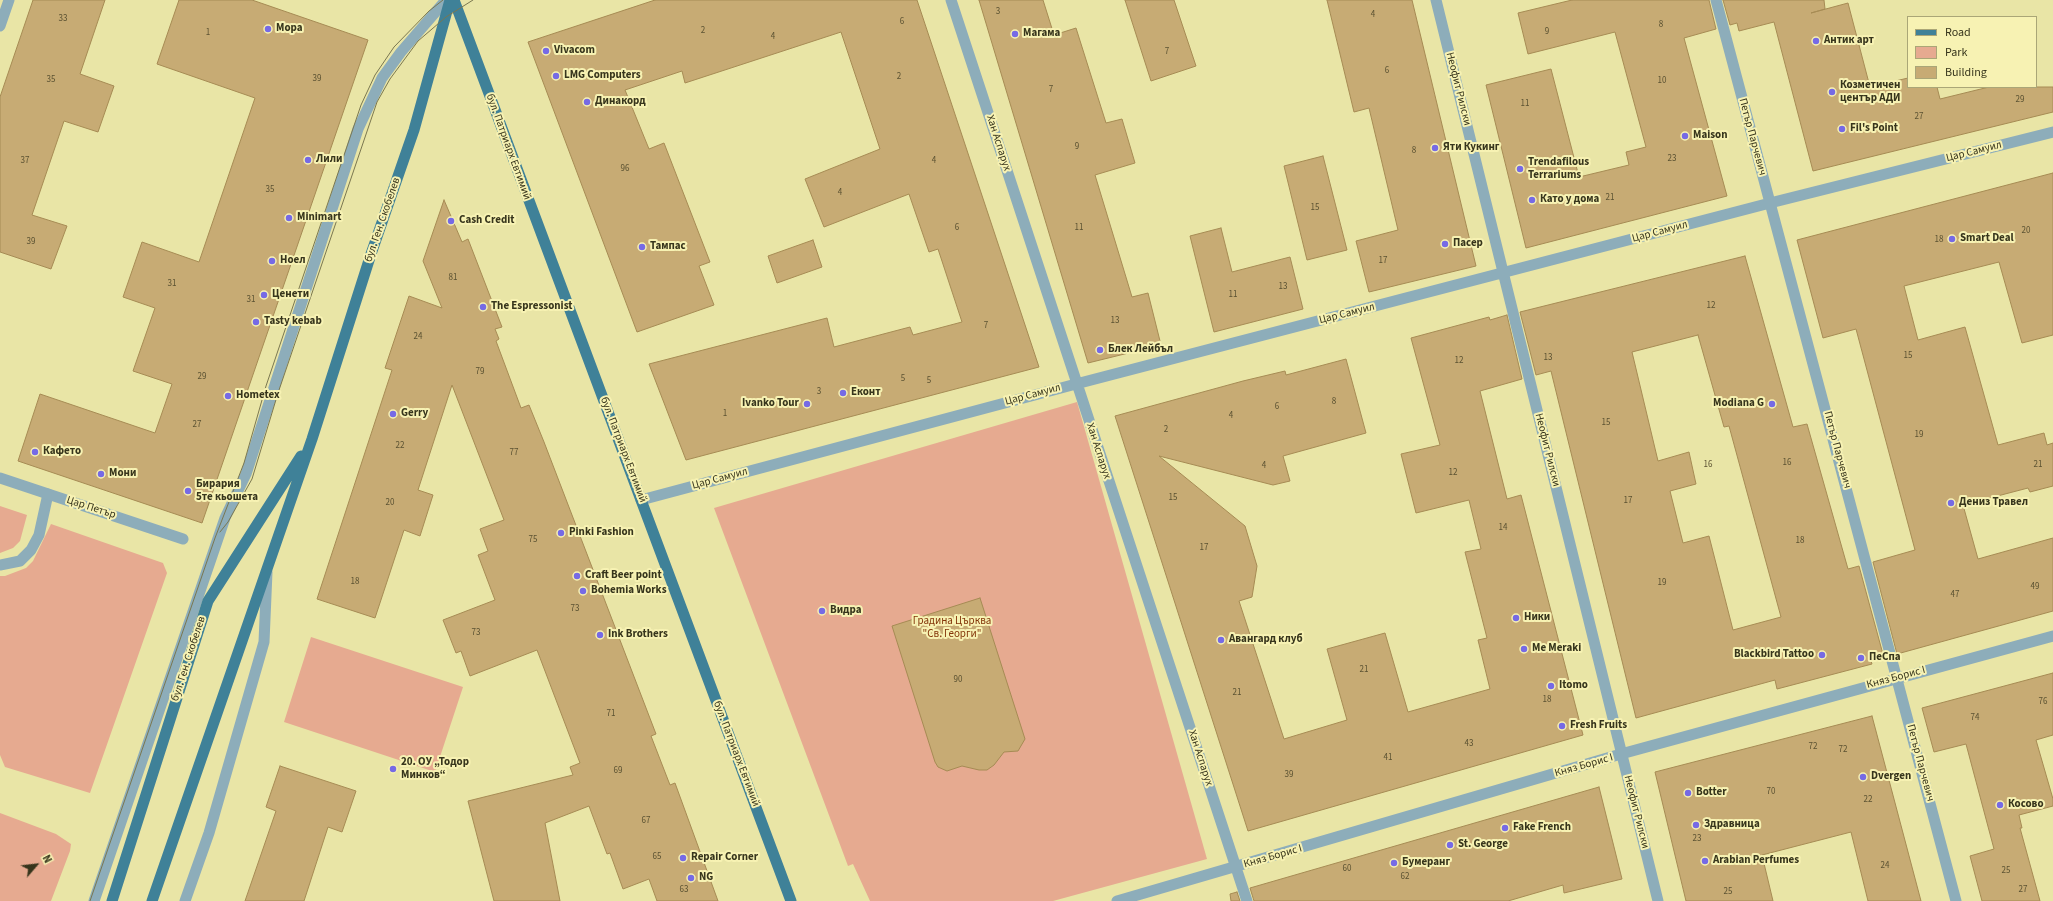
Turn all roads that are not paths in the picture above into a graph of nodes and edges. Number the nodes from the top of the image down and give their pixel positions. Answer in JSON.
{"nodes":[{"id":1,"x":9,"y":0,"type":"edge"},
{"id":2,"x":446,"y":0,"type":"edge"},
{"id":3,"x":450,"y":0,"type":"edge"},
{"id":4,"x":454,"y":0,"type":"edge"},
{"id":5,"x":951,"y":0,"type":"edge"},
{"id":6,"x":1436,"y":0,"type":"edge"},
{"id":7,"x":1716,"y":0,"type":"edge"},
{"id":8,"x":0,"y":26,"type":"edge"},
{"id":9,"x":2053,"y":132,"type":"edge"},
{"id":10,"x":1770,"y":203,"type":"junction"},
{"id":11,"x":1504,"y":274,"type":"junction"},
{"id":12,"x":1076,"y":384,"type":"junction"},
{"id":13,"x":312,"y":439,"type":"junction"},
{"id":14,"x":0,"y":478,"type":"edge"},
{"id":15,"x":48,"y":494,"type":"junction"},
{"id":16,"x":641,"y":500,"type":"junction"},
{"id":17,"x":183,"y":539,"type":"dead end"},
{"id":18,"x":0,"y":565,"type":"edge"},
{"id":19,"x":267,"y":566,"type":"junction"},
{"id":20,"x":2053,"y":636,"type":"edge"},
{"id":21,"x":1898,"y":678,"type":"junction"},
{"id":22,"x":1622,"y":754,"type":"junction"},
{"id":23,"x":1236,"y":868,"type":"junction"},
{"id":24,"x":94,"y":901,"type":"edge"},
{"id":25,"x":112,"y":901,"type":"edge"},
{"id":26,"x":152,"y":901,"type":"edge"},
{"id":27,"x":185,"y":901,"type":"edge"},
{"id":28,"x":791,"y":901,"type":"edge"},
{"id":29,"x":1117,"y":901,"type":"edge"},
{"id":30,"x":1247,"y":901,"type":"edge"},
{"id":31,"x":1658,"y":901,"type":"edge"},
{"id":32,"x":1956,"y":901,"type":"edge"}],
"edges":[{"from":1,"to":8,"type":"street"},
{"from":2,"to":24,"type":"street"},
{"from":3,"to":13,"type":"main road","name":"бул. Ген. Скобелев"},
{"from":4,"to":16,"type":"main road","name":"бул. Патриарх Евтимий"},
{"from":5,"to":12,"type":"street","name":"Хан Аспарух"},
{"from":6,"to":11,"type":"street","name":"Неофит Рилски"},
{"from":7,"to":10,"type":"street","name":"Петър Парчевич"},
{"from":9,"to":10,"type":"street","name":"Цар Самуил"},
{"from":10,"to":11,"type":"street","name":"Цар Самуил"},
{"from":10,"to":21,"type":"street","name":"Петър Парчевич"},
{"from":11,"to":12,"type":"street","name":"Цар Самуил"},
{"from":11,"to":22,"type":"street","name":"Неофит Рилски"},
{"from":12,"to":16,"type":"street","name":"Цар Самуил"},
{"from":12,"to":23,"type":"street","name":"Хан Аспарух"},
{"from":13,"to":19,"type":"main road","name":"бул. Ген. Скобелев"},
{"from":13,"to":25,"type":"main road","name":"бул. Ген. Скобелев"},
{"from":14,"to":15,"type":"street","name":"Цар Петър"},
{"from":15,"to":17,"type":"street","name":"Цар Петър"},
{"from":15,"to":18,"type":"street"},
{"from":16,"to":28,"type":"main road","name":"бул. Патриарх Евтимий"},
{"from":19,"to":26,"type":"main road","name":"бул. Ген. Скобелев"},
{"from":19,"to":27,"type":"street","name":"бул. Ген. Скобелев"},
{"from":20,"to":21,"type":"street","name":"Княз Борис I"},
{"from":21,"to":22,"type":"street","name":"Княз Борис I"},
{"from":21,"to":32,"type":"street","name":"Петър Парчевич"},
{"from":22,"to":23,"type":"street","name":"Княз Борис I"},
{"from":22,"to":31,"type":"street","name":"Неофит Рилски"},
{"from":23,"to":29,"type":"street","name":"Княз Борис I"},
{"from":23,"to":30,"type":"street","name":"Хан Аспарух"}]}
